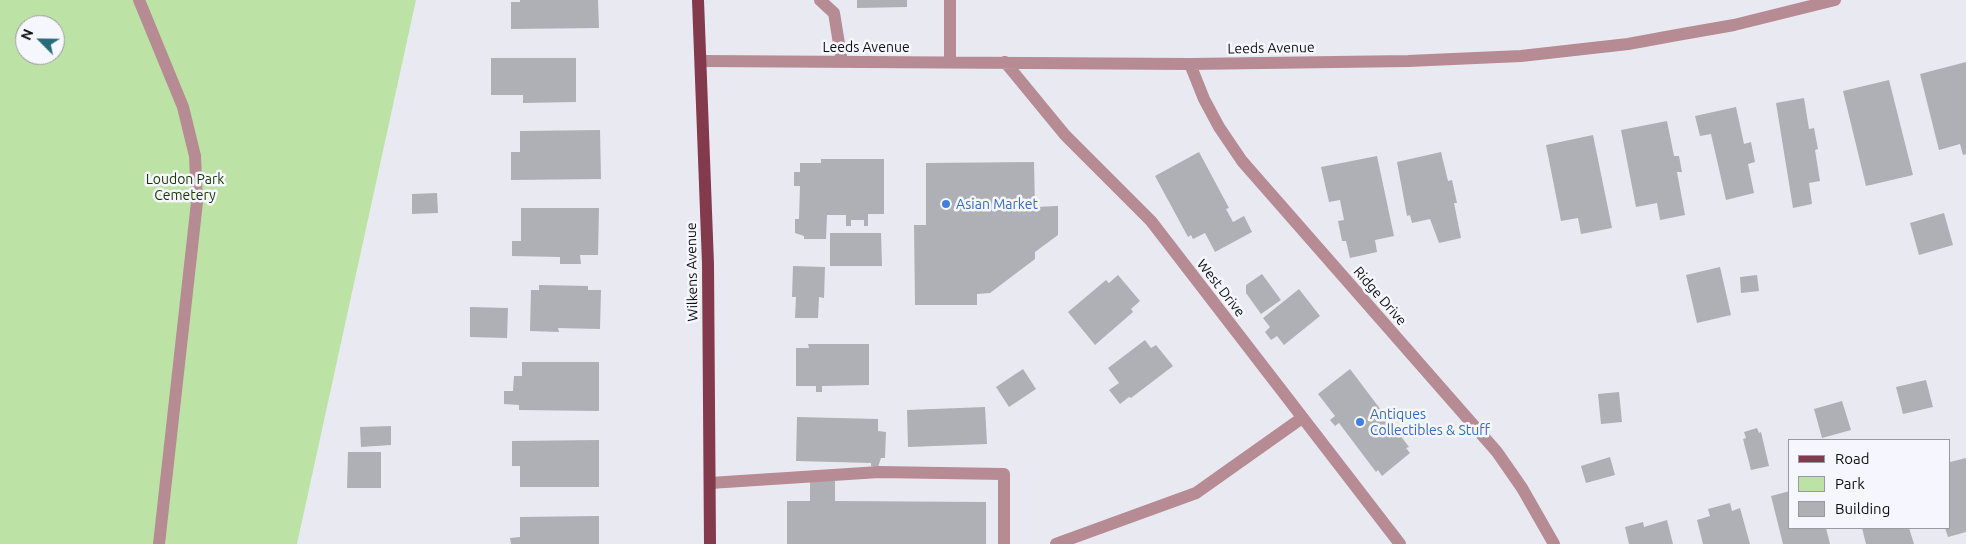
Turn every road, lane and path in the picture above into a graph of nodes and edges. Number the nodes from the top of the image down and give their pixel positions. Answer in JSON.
{"nodes":[{"id":1,"x":139,"y":0,"type":"edge"},
{"id":2,"x":698,"y":0,"type":"edge"},
{"id":3,"x":820,"y":0,"type":"edge"},
{"id":4,"x":950,"y":0,"type":"edge"},
{"id":5,"x":1835,"y":0,"type":"edge"},
{"id":6,"x":701,"y":61,"type":"junction"},
{"id":7,"x":842,"y":62,"type":"junction"},
{"id":8,"x":950,"y":62,"type":"junction"},
{"id":9,"x":1005,"y":62,"type":"junction"},
{"id":10,"x":1190,"y":64,"type":"junction"},
{"id":11,"x":1302,"y":418,"type":"junction"},
{"id":12,"x":710,"y":483,"type":"junction"},
{"id":13,"x":159,"y":544,"type":"edge"},
{"id":14,"x":710,"y":544,"type":"edge"},
{"id":15,"x":1004,"y":544,"type":"edge"},
{"id":16,"x":1056,"y":544,"type":"edge"},
{"id":17,"x":1400,"y":544,"type":"edge"},
{"id":18,"x":1554,"y":544,"type":"edge"}],
"edges":[{"from":1,"to":13,"type":"street"},
{"from":2,"to":6,"type":"main road","name":"Wilkens Avenue"},
{"from":3,"to":7,"type":"street"},
{"from":4,"to":8,"type":"street"},
{"from":5,"to":10,"type":"street","name":"Leeds Avenue"},
{"from":6,"to":7,"type":"street","name":"Leeds Avenue"},
{"from":6,"to":12,"type":"main road","name":"Wilkens Avenue"},
{"from":7,"to":8,"type":"street","name":"Leeds Avenue"},
{"from":8,"to":9,"type":"street","name":"Leeds Avenue"},
{"from":9,"to":10,"type":"street","name":"Leeds Avenue"},
{"from":9,"to":11,"type":"street","name":"West Drive"},
{"from":10,"to":18,"type":"street","name":"Ridge Drive"},
{"from":11,"to":16,"type":"street"},
{"from":11,"to":17,"type":"street","name":"West Drive"},
{"from":12,"to":14,"type":"main road","name":"Wilkens Avenue"},
{"from":12,"to":15,"type":"street"}]}
